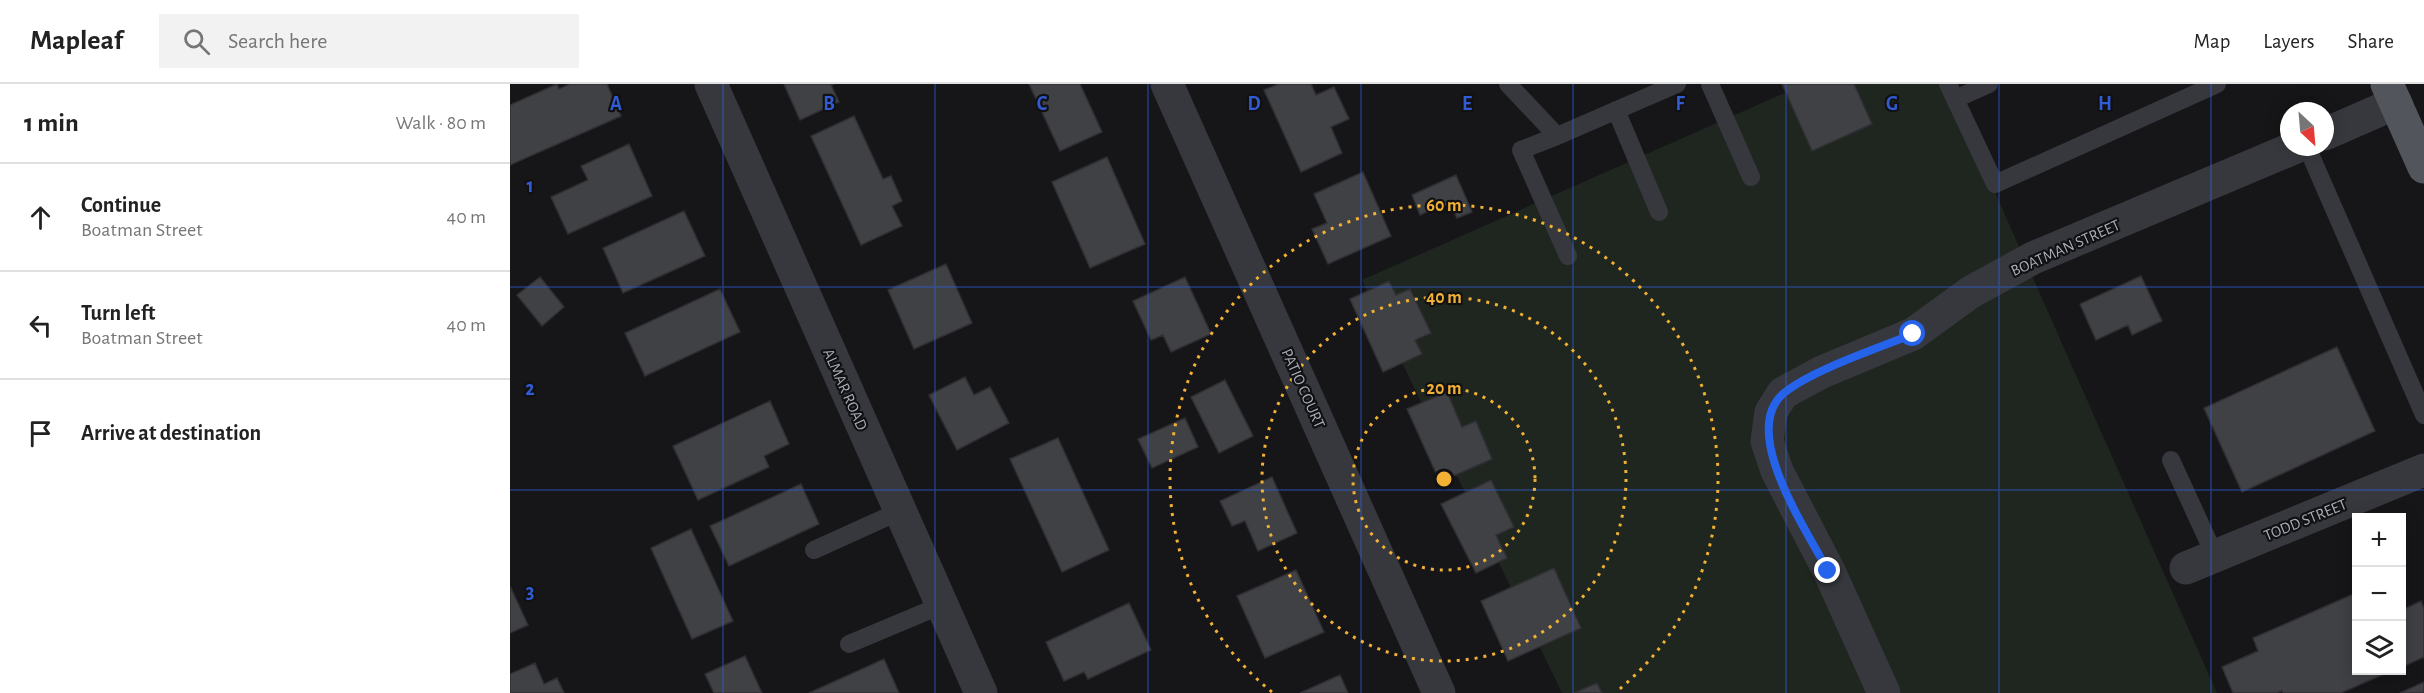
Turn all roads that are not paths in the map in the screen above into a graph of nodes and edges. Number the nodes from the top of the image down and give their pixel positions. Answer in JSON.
{"nodes":[{"id":1,"x":711,"y":84,"type":"edge"},
{"id":2,"x":1167,"y":84,"type":"edge"},
{"id":3,"x":1508,"y":84,"type":"edge"},
{"id":4,"x":1677,"y":84,"type":"edge"},
{"id":5,"x":1710,"y":84,"type":"edge"},
{"id":6,"x":1989,"y":84,"type":"edge"},
{"id":7,"x":2217,"y":84,"type":"edge"},
{"id":8,"x":1951,"y":92,"type":"edge"},
{"id":9,"x":2402,"y":100,"type":"edge"},
{"id":10,"x":1616,"y":110,"type":"junction"},
{"id":11,"x":2334,"y":130,"type":"edge"},
{"id":12,"x":1557,"y":136,"type":"junction"},
{"id":13,"x":2280,"y":154,"type":"edge"},
{"id":14,"x":2311,"y":156,"type":"edge"},
{"id":15,"x":2424,"y":167,"type":"edge"},
{"id":16,"x":1751,"y":177,"type":"dead end"},
{"id":17,"x":1659,"y":212,"type":"dead end"},
{"id":18,"x":1568,"y":256,"type":"dead end"},
{"id":19,"x":2424,"y":415,"type":"edge"},
{"id":20,"x":2171,"y":460,"type":"dead end"},
{"id":21,"x":2424,"y":470,"type":"edge"},
{"id":22,"x":900,"y":512,"type":"junction"},
{"id":23,"x":814,"y":550,"type":"dead end"},
{"id":24,"x":2200,"y":562,"type":"joint"},
{"id":25,"x":942,"y":605,"type":"junction"},
{"id":26,"x":849,"y":644,"type":"dead end"},
{"id":27,"x":981,"y":693,"type":"edge"},
{"id":28,"x":1439,"y":693,"type":"edge"},
{"id":29,"x":1884,"y":693,"type":"edge"}],
"edges":[{"from":1,"to":22,"type":"street","name":"ALMAR ROAD"},
{"from":2,"to":28,"type":"street","name":"PATIO COURT"},
{"from":3,"to":12,"type":"lane"},
{"from":4,"to":10,"type":"lane"},
{"from":5,"to":16,"type":"lane"},
{"from":6,"to":8,"type":"lane"},
{"from":7,"to":8,"type":"lane"},
{"from":9,"to":11,"type":"street"},
{"from":9,"to":15,"type":"main road"},
{"from":10,"to":12,"type":"lane"},
{"from":10,"to":17,"type":"lane"},
{"from":12,"to":18,"type":"lane"},
{"from":13,"to":29,"type":"street","name":"BOATMAN STREET"},
{"from":14,"to":19,"type":"lane"},
{"from":20,"to":24,"type":"lane"},
{"from":21,"to":24,"type":"street","name":"TODD STREET"},
{"from":22,"to":23,"type":"lane"},
{"from":22,"to":25,"type":"street","name":"ALMAR ROAD"},
{"from":25,"to":26,"type":"lane"},
{"from":25,"to":27,"type":"street","name":"ALMAR ROAD"}]}
